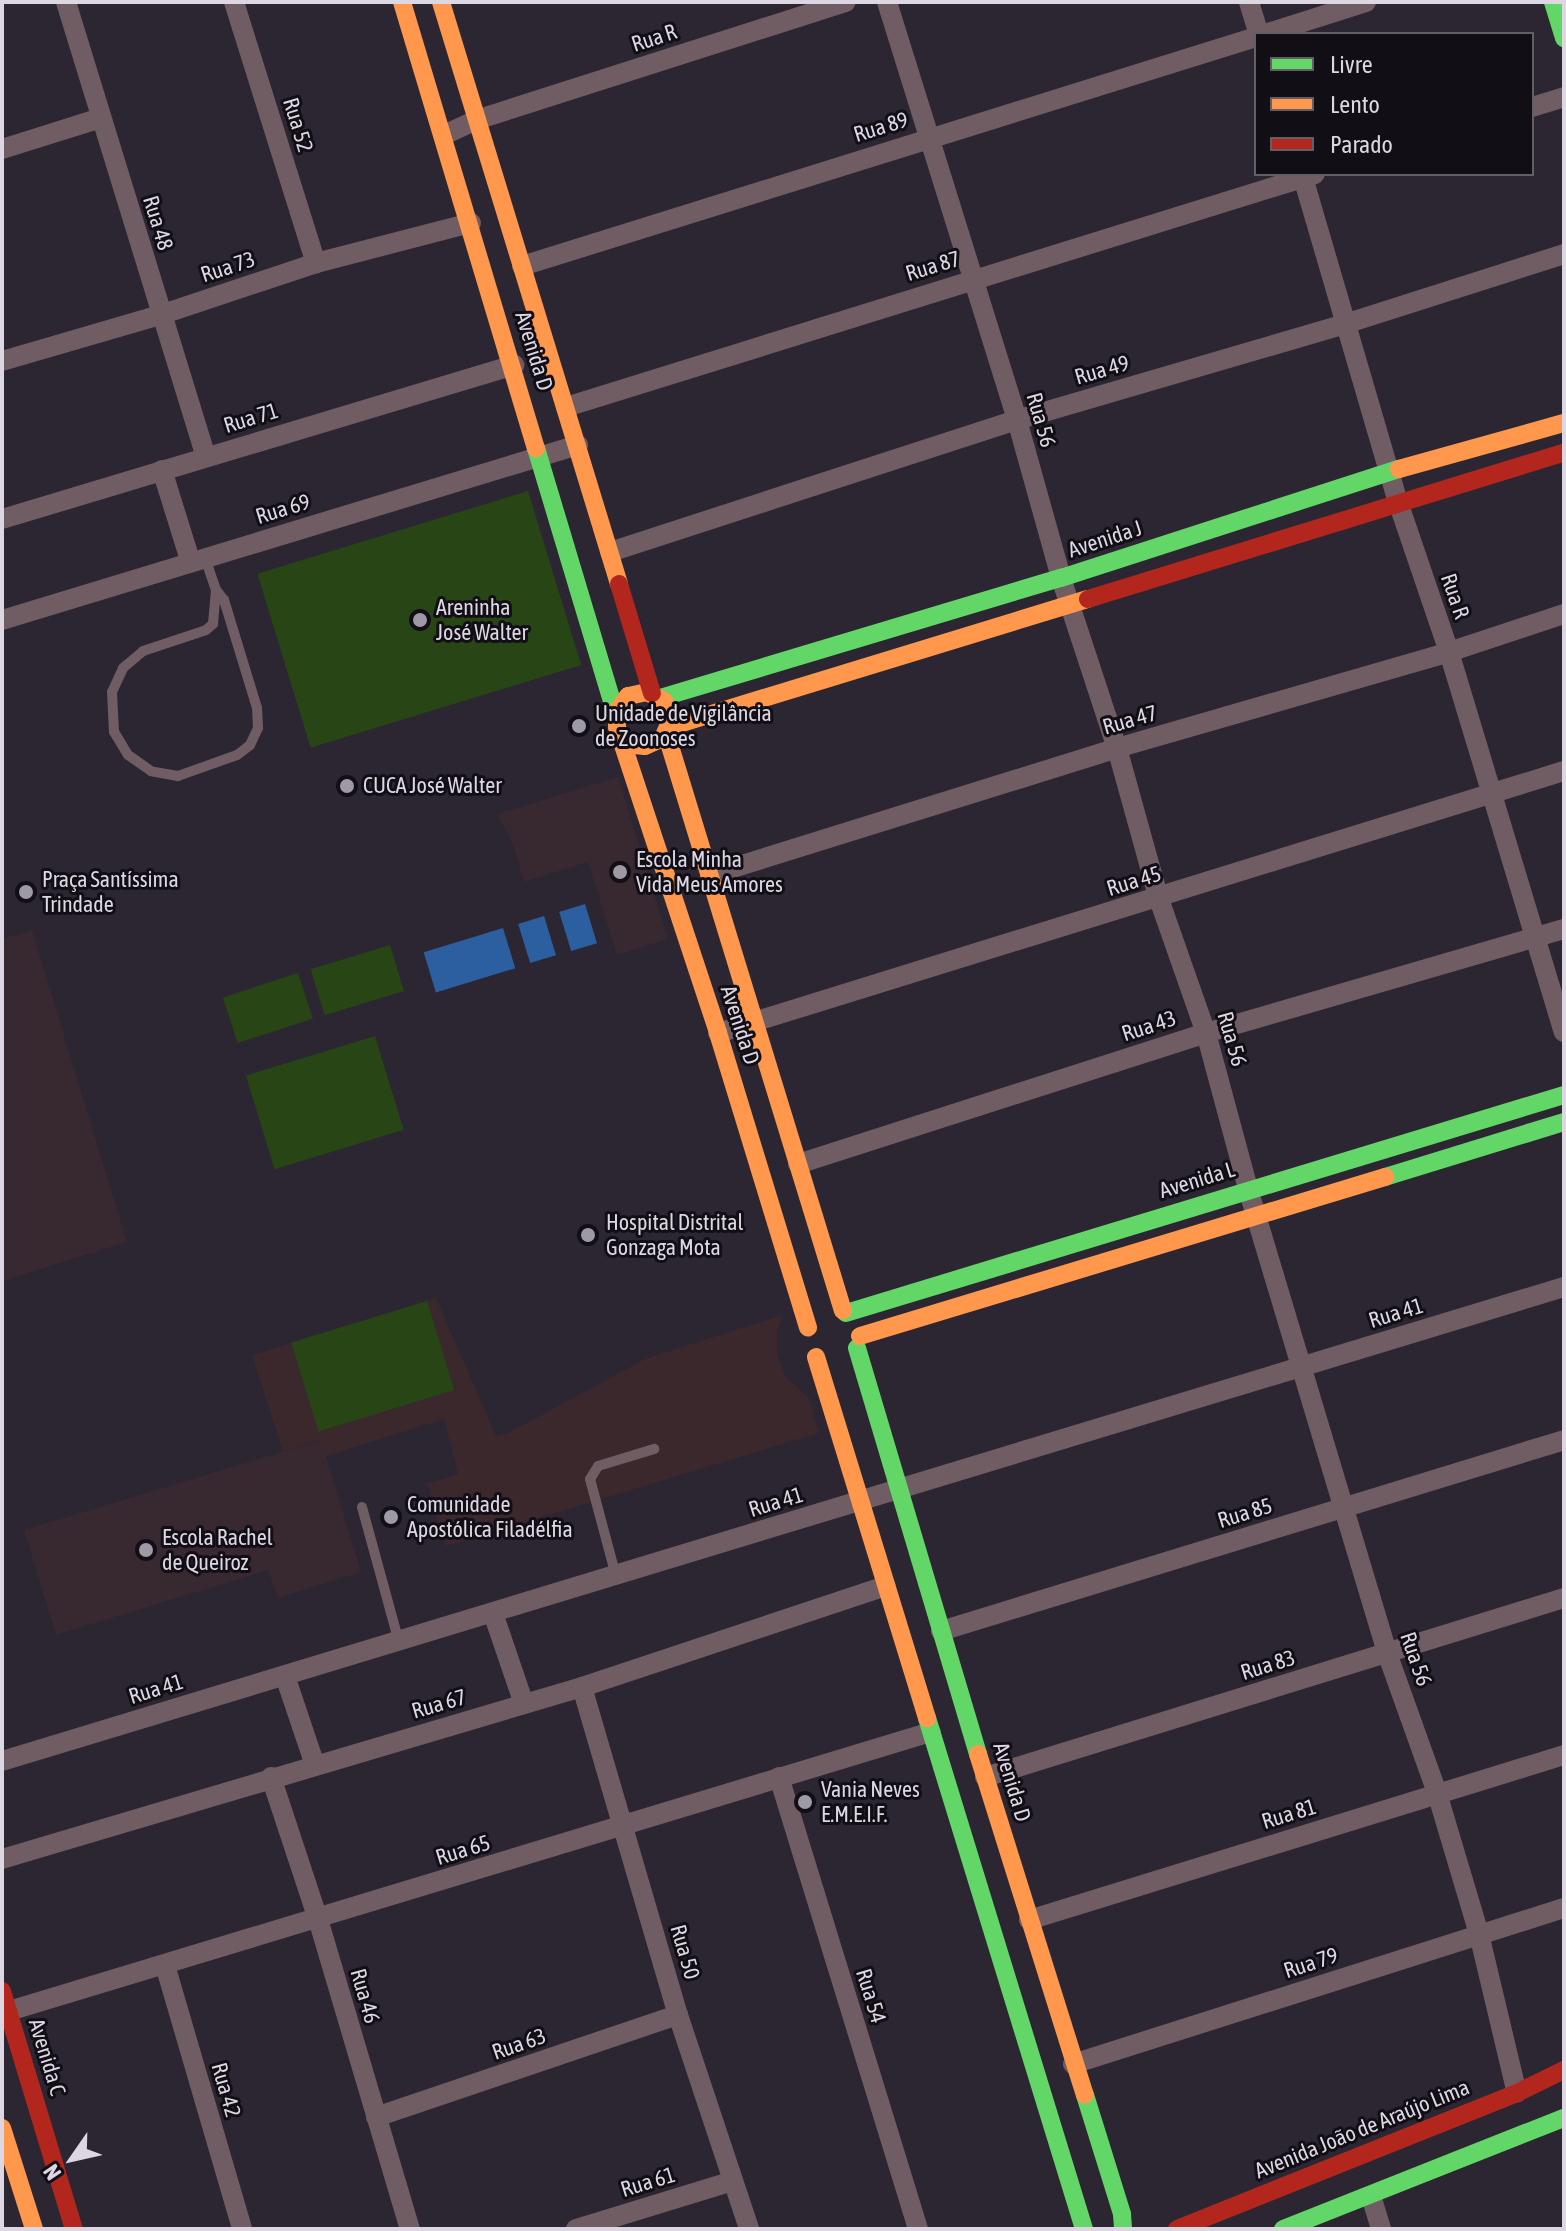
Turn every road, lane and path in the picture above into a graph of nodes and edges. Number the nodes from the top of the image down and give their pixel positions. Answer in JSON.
{"nodes":[{"id":1,"x":66,"y":2,"type":"edge"},
{"id":2,"x":234,"y":2,"type":"edge"},
{"id":3,"x":402,"y":2,"type":"edge"},
{"id":4,"x":441,"y":2,"type":"edge"},
{"id":5,"x":846,"y":2,"type":"edge"},
{"id":6,"x":887,"y":2,"type":"edge"},
{"id":7,"x":1249,"y":2,"type":"edge"},
{"id":8,"x":1366,"y":2,"type":"edge"},
{"id":9,"x":1553,"y":2,"type":"edge"},
{"id":10,"x":1256,"y":32,"type":"edge"},
{"id":11,"x":1271,"y":32,"type":"edge"},
{"id":12,"x":1254,"y":37,"type":"edge"},
{"id":13,"x":1564,"y":38,"type":"edge"},
{"id":14,"x":1564,"y":97,"type":"edge"},
{"id":15,"x":1534,"y":106,"type":"edge"},
{"id":16,"x":101,"y":118,"type":"junction"},
{"id":17,"x":476,"y":120,"type":"junction"},
{"id":18,"x":444,"y":135,"type":"junction"},
{"id":19,"x":929,"y":138,"type":"junction"},
{"id":20,"x":2,"y":149,"type":"edge"},
{"id":21,"x":1304,"y":176,"type":"edge"},
{"id":22,"x":1307,"y":176,"type":"edge"},
{"id":23,"x":471,"y":223,"type":"junction"},
{"id":24,"x":1564,"y":254,"type":"edge"},
{"id":25,"x":316,"y":263,"type":"junction"},
{"id":26,"x":522,"y":266,"type":"junction"},
{"id":27,"x":973,"y":279,"type":"junction"},
{"id":28,"x":160,"y":315,"type":"junction"},
{"id":29,"x":1348,"y":323,"type":"junction"},
{"id":30,"x":2,"y":361,"type":"edge"},
{"id":31,"x":514,"y":365,"type":"junction"},
{"id":32,"x":566,"y":407,"type":"junction"},
{"id":33,"x":1017,"y":420,"type":"junction"},
{"id":34,"x":1564,"y":423,"type":"edge"},
{"id":35,"x":578,"y":445,"type":"junction"},
{"id":36,"x":1564,"y":453,"type":"edge"},
{"id":37,"x":540,"y":456,"type":"junction"},
{"id":38,"x":206,"y":457,"type":"junction"},
{"id":39,"x":162,"y":470,"type":"junction"},
{"id":40,"x":1390,"y":472,"type":"junction"},
{"id":41,"x":1398,"y":502,"type":"junction"},
{"id":42,"x":2,"y":519,"type":"edge"},
{"id":43,"x":610,"y":552,"type":"junction"},
{"id":44,"x":198,"y":560,"type":"junction"},
{"id":45,"x":1061,"y":578,"type":"junction"},
{"id":46,"x":216,"y":590,"type":"junction"},
{"id":47,"x":1070,"y":605,"type":"junction"},
{"id":48,"x":1564,"y":614,"type":"edge"},
{"id":49,"x":2,"y":620,"type":"edge"},
{"id":50,"x":1449,"y":652,"type":"junction"},
{"id":51,"x":656,"y":696,"type":"junction"},
{"id":52,"x":616,"y":714,"type":"junction"},
{"id":53,"x":668,"y":730,"type":"junction"},
{"id":54,"x":623,"y":737,"type":"junction"},
{"id":55,"x":1117,"y":748,"type":"junction"},
{"id":56,"x":1564,"y":771,"type":"edge"},
{"id":57,"x":1489,"y":793,"type":"junction"},
{"id":58,"x":710,"y":875,"type":"junction"},
{"id":59,"x":1159,"y":899,"type":"junction"},
{"id":60,"x":1564,"y":929,"type":"edge"},
{"id":61,"x":1533,"y":938,"type":"junction"},
{"id":62,"x":754,"y":1022,"type":"junction"},
{"id":63,"x":1564,"y":1032,"type":"edge"},
{"id":64,"x":718,"y":1033,"type":"junction"},
{"id":65,"x":1206,"y":1033,"type":"junction"},
{"id":66,"x":1564,"y":1095,"type":"edge"},
{"id":67,"x":1564,"y":1122,"type":"edge"},
{"id":68,"x":798,"y":1164,"type":"junction"},
{"id":69,"x":1248,"y":1189,"type":"junction"},
{"id":70,"x":1256,"y":1213,"type":"junction"},
{"id":71,"x":1564,"y":1287,"type":"edge"},
{"id":72,"x":844,"y":1312,"type":"junction"},
{"id":73,"x":808,"y":1328,"type":"junction"},
{"id":74,"x":858,"y":1342,"type":"junction"},
{"id":75,"x":816,"y":1357,"type":"junction"},
{"id":76,"x":1302,"y":1366,"type":"junction"},
{"id":77,"x":1564,"y":1440,"type":"edge"},
{"id":78,"x":654,"y":1449,"type":"dead end"},
{"id":79,"x":899,"y":1489,"type":"junction"},
{"id":80,"x":861,"y":1502,"type":"junction"},
{"id":81,"x":362,"y":1507,"type":"dead end"},
{"id":82,"x":1345,"y":1507,"type":"junction"},
{"id":83,"x":616,"y":1576,"type":"junction"},
{"id":84,"x":886,"y":1586,"type":"junction"},
{"id":85,"x":1564,"y":1598,"type":"edge"},
{"id":86,"x":493,"y":1613,"type":"junction"},
{"id":87,"x":941,"y":1631,"type":"junction"},
{"id":88,"x":399,"y":1642,"type":"junction"},
{"id":89,"x":1387,"y":1653,"type":"junction"},
{"id":90,"x":285,"y":1676,"type":"junction"},
{"id":91,"x":582,"y":1687,"type":"junction"},
{"id":92,"x":524,"y":1704,"type":"junction"},
{"id":93,"x":931,"y":1732,"type":"junction"},
{"id":94,"x":1564,"y":1755,"type":"edge"},
{"id":95,"x":2,"y":1761,"type":"edge"},
{"id":96,"x":315,"y":1765,"type":"junction"},
{"id":97,"x":271,"y":1777,"type":"junction"},
{"id":98,"x":779,"y":1777,"type":"junction"},
{"id":99,"x":985,"y":1777,"type":"junction"},
{"id":100,"x":1437,"y":1793,"type":"junction"},
{"id":101,"x":624,"y":1827,"type":"junction"},
{"id":102,"x":2,"y":1859,"type":"edge"},
{"id":103,"x":1564,"y":1908,"type":"edge"},
{"id":104,"x":318,"y":1919,"type":"junction"},
{"id":105,"x":1029,"y":1920,"type":"junction"},
{"id":106,"x":1479,"y":1934,"type":"junction"},
{"id":107,"x":165,"y":1965,"type":"junction"},
{"id":108,"x":2,"y":1991,"type":"edge"},
{"id":109,"x":9,"y":2011,"type":"junction"},
{"id":110,"x":678,"y":2015,"type":"junction"},
{"id":111,"x":1073,"y":2064,"type":"junction"},
{"id":112,"x":1564,"y":2070,"type":"edge"},
{"id":113,"x":1517,"y":2093,"type":"junction"},
{"id":114,"x":376,"y":2117,"type":"junction"},
{"id":115,"x":1564,"y":2118,"type":"edge"},
{"id":116,"x":2,"y":2128,"type":"edge"},
{"id":117,"x":733,"y":2181,"type":"junction"},
{"id":118,"x":1371,"y":2196,"type":"junction"},
{"id":119,"x":72,"y":2222,"type":"edge"},
{"id":120,"x":29,"y":2228,"type":"edge"},
{"id":121,"x":242,"y":2229,"type":"edge"},
{"id":122,"x":410,"y":2229,"type":"edge"},
{"id":123,"x":576,"y":2229,"type":"edge"},
{"id":124,"x":749,"y":2229,"type":"edge"},
{"id":125,"x":918,"y":2229,"type":"edge"},
{"id":126,"x":1084,"y":2229,"type":"edge"},
{"id":127,"x":1123,"y":2229,"type":"edge"},
{"id":128,"x":1177,"y":2229,"type":"edge"},
{"id":129,"x":1283,"y":2229,"type":"edge"},
{"id":130,"x":1381,"y":2229,"type":"edge"}],
"edges":[{"from":1,"to":16,"type":"street","name":"Rua 48"},
{"from":2,"to":25,"type":"street","name":"Rua 52"},
{"from":3,"to":18,"type":"main road","name":"Avenida D"},
{"from":4,"to":17,"type":"main road","name":"Avenida D"},
{"from":5,"to":17,"type":"street","name":"Rua R"},
{"from":6,"to":19,"type":"street","name":"Rua 56"},
{"from":7,"to":10,"type":"street"},
{"from":8,"to":11,"type":"street"},
{"from":9,"to":13,"type":"main road"},
{"from":12,"to":19,"type":"street","name":"Rua 89"},
{"from":14,"to":15,"type":"street"},
{"from":16,"to":20,"type":"street"},
{"from":16,"to":28,"type":"street","name":"Rua 48"},
{"from":17,"to":18,"type":"street","name":"Rua R"},
{"from":17,"to":26,"type":"main road","name":"Avenida D"},
{"from":18,"to":23,"type":"main road","name":"Avenida D"},
{"from":19,"to":26,"type":"street","name":"Rua 89"},
{"from":19,"to":27,"type":"street","name":"Rua 56"},
{"from":21,"to":27,"type":"street","name":"Rua 87"},
{"from":22,"to":29,"type":"street","name":"Rua R"},
{"from":23,"to":25,"type":"street","name":"Rua 73"},
{"from":23,"to":31,"type":"main road","name":"Avenida D"},
{"from":24,"to":29,"type":"street","name":"Rua 49"},
{"from":25,"to":28,"type":"street","name":"Rua 73"},
{"from":26,"to":32,"type":"main road","name":"Avenida D"},
{"from":27,"to":32,"type":"street","name":"Rua 87"},
{"from":27,"to":33,"type":"street","name":"Rua 56"},
{"from":28,"to":30,"type":"street","name":"Rua 73"},
{"from":28,"to":38,"type":"street","name":"Rua 48"},
{"from":29,"to":33,"type":"street","name":"Rua 49"},
{"from":29,"to":40,"type":"street","name":"Rua R"},
{"from":31,"to":37,"type":"main road","name":"Avenida D"},
{"from":31,"to":38,"type":"street","name":"Rua 71"},
{"from":32,"to":35,"type":"main road","name":"Avenida D"},
{"from":33,"to":43,"type":"street","name":"Rua 49"},
{"from":33,"to":45,"type":"street","name":"Rua 56"},
{"from":34,"to":40,"type":"main road","name":"Avenida J"},
{"from":35,"to":37,"type":"street","name":"Rua 69"},
{"from":35,"to":43,"type":"main road","name":"Avenida D"},
{"from":36,"to":41,"type":"main road"},
{"from":37,"to":44,"type":"street","name":"Rua 69"},
{"from":37,"to":52,"type":"main road","name":"Avenida D"},
{"from":38,"to":39,"type":"street","name":"Rua 71"},
{"from":39,"to":42,"type":"street","name":"Rua 71"},
{"from":39,"to":44,"type":"street"},
{"from":40,"to":41,"type":"street","name":"Rua R"},
{"from":40,"to":45,"type":"main road","name":"Avenida J"},
{"from":41,"to":47,"type":"main road"},
{"from":41,"to":50,"type":"street","name":"Rua R"},
{"from":43,"to":51,"type":"main road","name":"Avenida D"},
{"from":44,"to":46,"type":"lane"},
{"from":44,"to":49,"type":"street","name":"Rua 69"},
{"from":45,"to":47,"type":"street","name":"Rua 56"},
{"from":45,"to":51,"type":"main road","name":"Avenida J"},
{"from":46,"to":46,"type":"lane"},
{"from":47,"to":53,"type":"main road"},
{"from":47,"to":55,"type":"street","name":"Rua 56"},
{"from":48,"to":50,"type":"street","name":"Rua 47"},
{"from":50,"to":55,"type":"street","name":"Rua 47"},
{"from":50,"to":57,"type":"street","name":"Rua R"},
{"from":51,"to":52,"type":"main road"},
{"from":51,"to":53,"type":"main road"},
{"from":52,"to":54,"type":"main road"},
{"from":53,"to":54,"type":"main road"},
{"from":53,"to":58,"type":"main road","name":"Avenida D"},
{"from":54,"to":64,"type":"main road","name":"Avenida D"},
{"from":55,"to":58,"type":"street","name":"Rua 47"},
{"from":55,"to":59,"type":"street","name":"Rua 56"},
{"from":56,"to":57,"type":"street","name":"Rua 45"},
{"from":57,"to":59,"type":"street","name":"Rua 45"},
{"from":57,"to":61,"type":"street","name":"Rua R"},
{"from":58,"to":62,"type":"main road","name":"Avenida D"},
{"from":59,"to":62,"type":"street","name":"Rua 45"},
{"from":59,"to":65,"type":"street","name":"Rua 56"},
{"from":60,"to":61,"type":"street","name":"Rua 43"},
{"from":61,"to":63,"type":"street","name":"Rua R"},
{"from":61,"to":65,"type":"street","name":"Rua 43"},
{"from":62,"to":64,"type":"street","name":"Rua 45"},
{"from":62,"to":68,"type":"main road","name":"Avenida D"},
{"from":64,"to":73,"type":"main road","name":"Avenida D"},
{"from":65,"to":68,"type":"street","name":"Rua 43"},
{"from":65,"to":69,"type":"street","name":"Rua 56"},
{"from":66,"to":69,"type":"main road","name":"Avenida L"},
{"from":67,"to":70,"type":"main road"},
{"from":68,"to":72,"type":"main road","name":"Avenida D"},
{"from":69,"to":70,"type":"street","name":"Rua 56"},
{"from":69,"to":72,"type":"main road","name":"Avenida L"},
{"from":70,"to":74,"type":"main road"},
{"from":70,"to":76,"type":"street","name":"Rua 56"},
{"from":71,"to":76,"type":"street","name":"Rua 41"},
{"from":72,"to":73,"type":"main road"},
{"from":72,"to":74,"type":"main road"},
{"from":73,"to":75,"type":"main road"},
{"from":74,"to":75,"type":"main road"},
{"from":74,"to":79,"type":"main road","name":"Avenida D"},
{"from":75,"to":80,"type":"main road"},
{"from":76,"to":79,"type":"street","name":"Rua 41"},
{"from":76,"to":82,"type":"street","name":"Rua 56"},
{"from":77,"to":82,"type":"street","name":"Rua 85"},
{"from":78,"to":83,"type":"lane"},
{"from":79,"to":80,"type":"street","name":"Rua 41"},
{"from":79,"to":87,"type":"main road","name":"Avenida D"},
{"from":80,"to":83,"type":"street","name":"Rua 41"},
{"from":80,"to":84,"type":"main road"},
{"from":81,"to":88,"type":"lane"},
{"from":82,"to":87,"type":"street","name":"Rua 85"},
{"from":82,"to":89,"type":"street","name":"Rua 56"},
{"from":83,"to":86,"type":"street","name":"Rua 41"},
{"from":84,"to":91,"type":"street","name":"Rua 67"},
{"from":84,"to":93,"type":"main road"},
{"from":85,"to":89,"type":"street","name":"Rua 83"},
{"from":86,"to":88,"type":"street","name":"Rua 41"},
{"from":86,"to":92,"type":"street"},
{"from":87,"to":99,"type":"main road","name":"Avenida D"},
{"from":88,"to":90,"type":"street","name":"Rua 41"},
{"from":89,"to":99,"type":"street","name":"Rua 83"},
{"from":89,"to":100,"type":"street","name":"Rua 56"},
{"from":90,"to":95,"type":"street","name":"Rua 41"},
{"from":90,"to":96,"type":"street"},
{"from":91,"to":92,"type":"street","name":"Rua 67"},
{"from":91,"to":101,"type":"street","name":"Rua 50"},
{"from":92,"to":96,"type":"street","name":"Rua 67"},
{"from":93,"to":98,"type":"street","name":"Rua 65"},
{"from":93,"to":126,"type":"main road"},
{"from":94,"to":100,"type":"street","name":"Rua 81"},
{"from":96,"to":97,"type":"street","name":"Rua 67"},
{"from":97,"to":102,"type":"street","name":"Rua 67"},
{"from":97,"to":104,"type":"street","name":"Rua 46"},
{"from":98,"to":101,"type":"street","name":"Rua 65"},
{"from":98,"to":125,"type":"street","name":"Rua 54"},
{"from":99,"to":105,"type":"main road","name":"Avenida D"},
{"from":100,"to":105,"type":"street","name":"Rua 81"},
{"from":100,"to":106,"type":"street","name":"Rua 56"},
{"from":101,"to":104,"type":"street","name":"Rua 65"},
{"from":101,"to":110,"type":"street","name":"Rua 50"},
{"from":103,"to":106,"type":"street","name":"Rua 79"},
{"from":104,"to":107,"type":"street","name":"Rua 65"},
{"from":104,"to":114,"type":"street","name":"Rua 46"},
{"from":105,"to":111,"type":"main road","name":"Avenida D"},
{"from":106,"to":111,"type":"street","name":"Rua 79"},
{"from":106,"to":113,"type":"street","name":"Rua 56"},
{"from":107,"to":109,"type":"street","name":"Rua 65"},
{"from":107,"to":121,"type":"street","name":"Rua 42"},
{"from":108,"to":109,"type":"main road","name":"Avenida C"},
{"from":109,"to":119,"type":"main road","name":"Avenida C"},
{"from":110,"to":114,"type":"street","name":"Rua 63"},
{"from":110,"to":117,"type":"street","name":"Rua 50"},
{"from":111,"to":127,"type":"main road","name":"Avenida D"},
{"from":112,"to":113,"type":"main road","name":"Avenida João de Araújo Lima"},
{"from":113,"to":128,"type":"main road","name":"Avenida João de Araújo Lima"},
{"from":114,"to":122,"type":"street","name":"Rua 46"},
{"from":115,"to":118,"type":"main road"},
{"from":116,"to":120,"type":"main road"},
{"from":117,"to":123,"type":"street","name":"Rua 61"},
{"from":117,"to":124,"type":"street","name":"Rua 50"},
{"from":118,"to":129,"type":"main road"},
{"from":118,"to":130,"type":"street"},
{"from":119,"to":120,"type":"street"}]}
